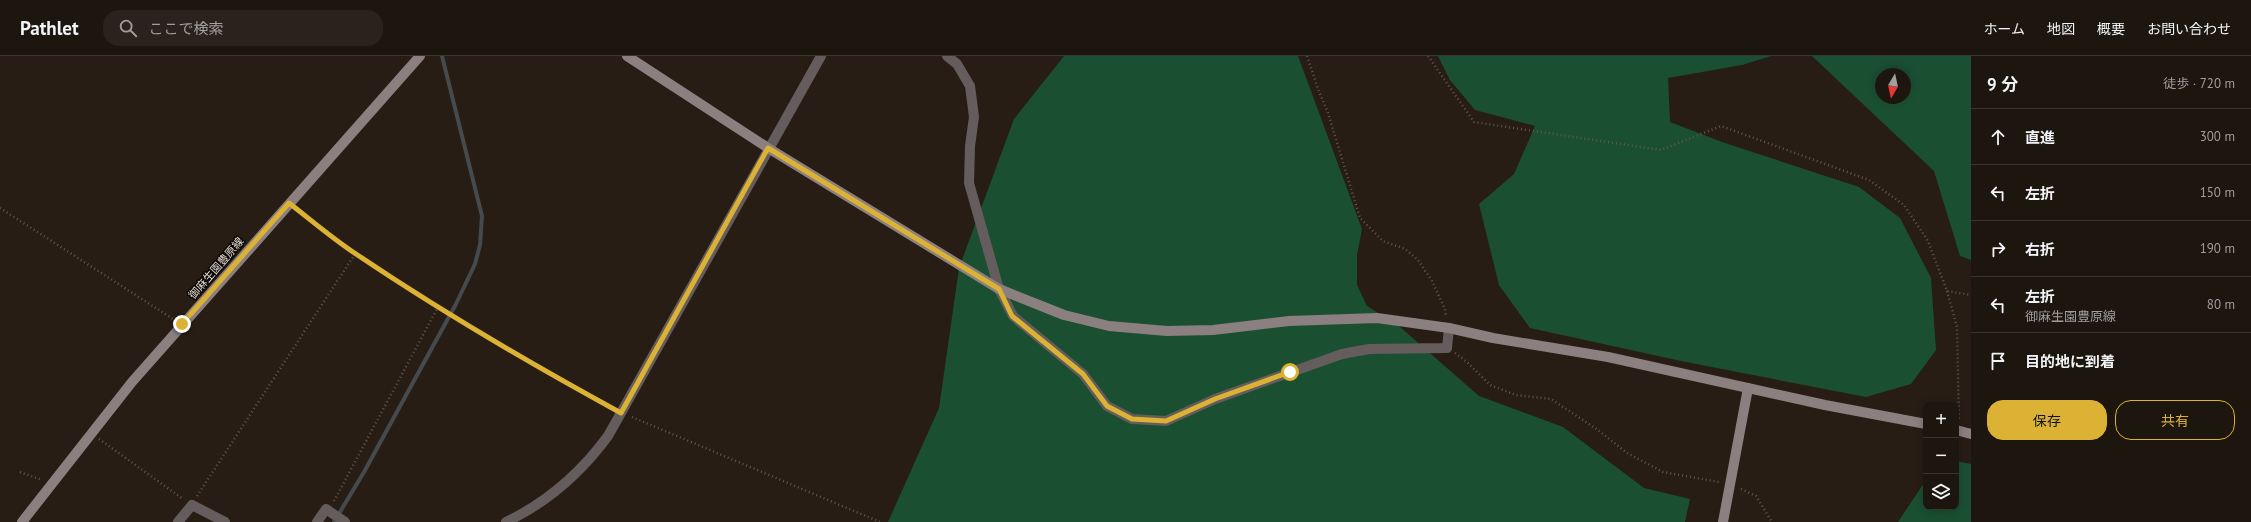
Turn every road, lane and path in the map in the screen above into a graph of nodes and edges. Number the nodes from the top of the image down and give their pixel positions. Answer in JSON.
{"nodes":[{"id":1,"x":420,"y":56,"type":"edge"},
{"id":2,"x":627,"y":56,"type":"edge"},
{"id":3,"x":821,"y":56,"type":"edge"},
{"id":4,"x":947,"y":56,"type":"edge"},
{"id":5,"x":1307,"y":56,"type":"edge"},
{"id":6,"x":1428,"y":56,"type":"edge"},
{"id":7,"x":768,"y":148,"type":"junction"},
{"id":8,"x":289,"y":203,"type":"junction"},
{"id":9,"x":0,"y":208,"type":"edge"},
{"id":10,"x":355,"y":254,"type":"junction"},
{"id":11,"x":999,"y":289,"type":"junction"},
{"id":12,"x":1947,"y":291,"type":"junction"},
{"id":13,"x":1971,"y":295,"type":"edge"},
{"id":14,"x":438,"y":306,"type":"junction"},
{"id":15,"x":182,"y":324,"type":"junction"},
{"id":16,"x":1449,"y":328,"type":"junction"},
{"id":17,"x":1448,"y":348,"type":"junction"},
{"id":18,"x":1748,"y":388,"type":"junction"},
{"id":19,"x":1957,"y":402,"type":"edge"},
{"id":20,"x":621,"y":413,"type":"junction"},
{"id":21,"x":1923,"y":423,"type":"edge"},
{"id":22,"x":1959,"y":431,"type":"edge"},
{"id":23,"x":91,"y":434,"type":"junction"},
{"id":24,"x":1971,"y":434,"type":"edge"},
{"id":25,"x":20,"y":472,"type":"dead end"},
{"id":26,"x":52,"y":483,"type":"junction"},
{"id":27,"x":1731,"y":484,"type":"junction"},
{"id":28,"x":192,"y":505,"type":"junction"},
{"id":29,"x":330,"y":512,"type":"junction"},
{"id":30,"x":344,"y":521,"type":"edge"},
{"id":31,"x":22,"y":522,"type":"edge"},
{"id":32,"x":178,"y":522,"type":"edge"},
{"id":33,"x":225,"y":522,"type":"edge"},
{"id":34,"x":318,"y":522,"type":"edge"},
{"id":35,"x":506,"y":522,"type":"edge"},
{"id":36,"x":880,"y":522,"type":"edge"},
{"id":37,"x":1723,"y":522,"type":"edge"},
{"id":38,"x":1772,"y":522,"type":"edge"}],
"edges":[{"from":1,"to":8,"type":"street","name":"御麻生園豊原線"},
{"from":2,"to":7,"type":"street"},
{"from":3,"to":7,"type":"street"},
{"from":4,"to":11,"type":"street"},
{"from":5,"to":16,"type":"path"},
{"from":6,"to":12,"type":"path"},
{"from":7,"to":11,"type":"street"},
{"from":7,"to":20,"type":"street"},
{"from":8,"to":10,"type":"path"},
{"from":8,"to":15,"type":"street","name":"御麻生園豊原線"},
{"from":9,"to":15,"type":"path"},
{"from":10,"to":14,"type":"path"},
{"from":10,"to":28,"type":"path"},
{"from":11,"to":16,"type":"street"},
{"from":11,"to":17,"type":"street"},
{"from":12,"to":13,"type":"path"},
{"from":12,"to":19,"type":"path"},
{"from":14,"to":20,"type":"path"},
{"from":14,"to":29,"type":"path"},
{"from":15,"to":23,"type":"street","name":"御麻生園豊原線"},
{"from":16,"to":17,"type":"street"},
{"from":16,"to":18,"type":"street"},
{"from":17,"to":27,"type":"path"},
{"from":18,"to":21,"type":"street"},
{"from":18,"to":27,"type":"street"},
{"from":20,"to":35,"type":"street"},
{"from":20,"to":36,"type":"path"},
{"from":22,"to":24,"type":"street"},
{"from":23,"to":26,"type":"street","name":"御麻生園豊原線"},
{"from":23,"to":28,"type":"path"},
{"from":25,"to":26,"type":"path"},
{"from":26,"to":31,"type":"street","name":"御麻生園豊原線"},
{"from":27,"to":37,"type":"street"},
{"from":27,"to":38,"type":"path"},
{"from":28,"to":32,"type":"street"},
{"from":28,"to":33,"type":"street"},
{"from":29,"to":30,"type":"street"},
{"from":29,"to":34,"type":"street"}]}
